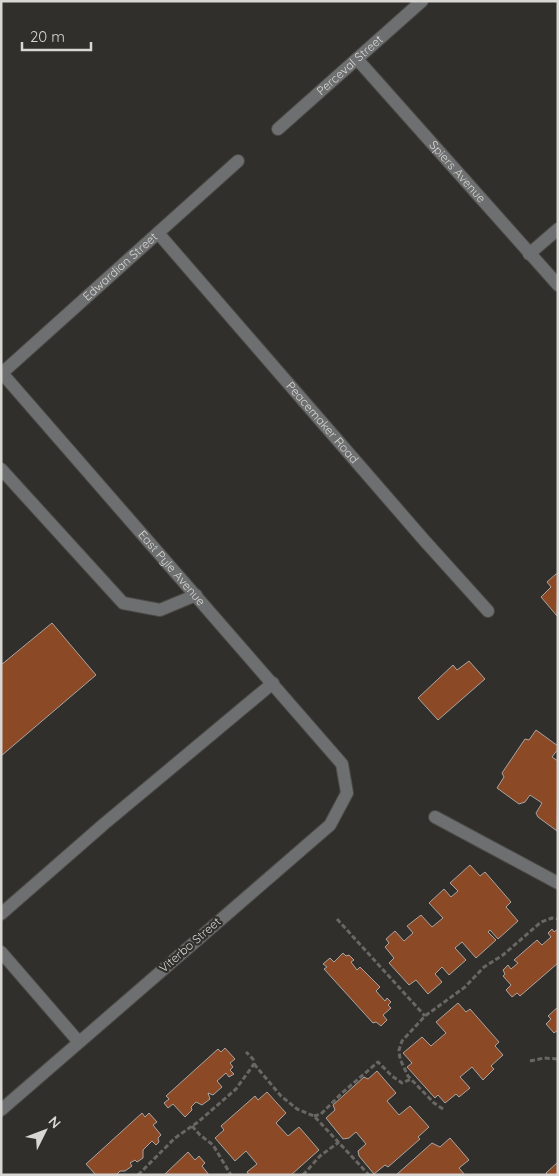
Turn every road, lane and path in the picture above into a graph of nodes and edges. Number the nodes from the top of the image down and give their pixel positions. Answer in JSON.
{"nodes":[{"id":1,"x":422,"y":1,"type":"edge"},
{"id":2,"x":357,"y":59,"type":"junction"},
{"id":3,"x":278,"y":129,"type":"dead end"},
{"id":4,"x":238,"y":162,"type":"dead end"},
{"id":5,"x":558,"y":229,"type":"edge"},
{"id":6,"x":158,"y":233,"type":"junction"},
{"id":7,"x":529,"y":254,"type":"junction"},
{"id":8,"x":558,"y":285,"type":"edge"},
{"id":9,"x":2,"y":372,"type":"edge"},
{"id":10,"x":1,"y":469,"type":"edge"},
{"id":11,"x":196,"y":595,"type":"junction"},
{"id":12,"x":488,"y":611,"type":"dead end"},
{"id":13,"x":273,"y":683,"type":"junction"},
{"id":14,"x":342,"y":764,"type":"joint"},
{"id":15,"x":435,"y":817,"type":"dead end"},
{"id":16,"x":558,"y":883,"type":"edge"},
{"id":17,"x":1,"y":914,"type":"edge"},
{"id":18,"x":337,"y":919,"type":"dead end"},
{"id":19,"x":558,"y":919,"type":"edge"},
{"id":20,"x":1,"y":952,"type":"edge"},
{"id":21,"x":425,"y":1016,"type":"junction"},
{"id":22,"x":78,"y":1042,"type":"junction"},
{"id":23,"x":246,"y":1052,"type":"dead end"},
{"id":24,"x":558,"y":1059,"type":"edge"},
{"id":25,"x":530,"y":1061,"type":"dead end"},
{"id":26,"x":254,"y":1064,"type":"junction"},
{"id":27,"x":411,"y":1079,"type":"junction"},
{"id":28,"x":443,"y":1109,"type":"dead end"},
{"id":29,"x":1,"y":1110,"type":"edge"},
{"id":30,"x":314,"y":1116,"type":"junction"},
{"id":31,"x":192,"y":1126,"type":"junction"},
{"id":32,"x":339,"y":1142,"type":"junction"},
{"id":33,"x":138,"y":1175,"type":"edge"},
{"id":34,"x":231,"y":1175,"type":"edge"},
{"id":35,"x":303,"y":1175,"type":"edge"},
{"id":36,"x":369,"y":1175,"type":"edge"}],
"edges":[{"from":1,"to":2,"type":"street","name":"Perceval Street"},
{"from":2,"to":3,"type":"street","name":"Perceval Street"},
{"from":2,"to":7,"type":"street","name":"Spiers Avenue"},
{"from":4,"to":6,"type":"street","name":"Edwardian Street"},
{"from":5,"to":7,"type":"street"},
{"from":6,"to":9,"type":"street","name":"Edwardian Street"},
{"from":6,"to":12,"type":"street","name":"Peacemaker Road"},
{"from":7,"to":8,"type":"street","name":"Spiers Avenue"},
{"from":9,"to":11,"type":"street","name":"East Pyle Avenue"},
{"from":10,"to":11,"type":"street"},
{"from":11,"to":13,"type":"street","name":"East Pyle Avenue"},
{"from":13,"to":14,"type":"street","name":"East Pyle Avenue"},
{"from":13,"to":17,"type":"street"},
{"from":14,"to":22,"type":"street","name":"Viterbo Street"},
{"from":15,"to":16,"type":"street"},
{"from":18,"to":21,"type":"path"},
{"from":19,"to":21,"type":"path"},
{"from":20,"to":22,"type":"street"},
{"from":21,"to":27,"type":"path"},
{"from":22,"to":29,"type":"street","name":"Viterbo Street"},
{"from":23,"to":26,"type":"path"},
{"from":24,"to":25,"type":"path"},
{"from":26,"to":30,"type":"path"},
{"from":26,"to":31,"type":"path"},
{"from":27,"to":28,"type":"path"},
{"from":27,"to":30,"type":"path"},
{"from":30,"to":32,"type":"path"},
{"from":31,"to":33,"type":"path"},
{"from":31,"to":34,"type":"path"},
{"from":32,"to":35,"type":"path"},
{"from":32,"to":36,"type":"path"}]}
